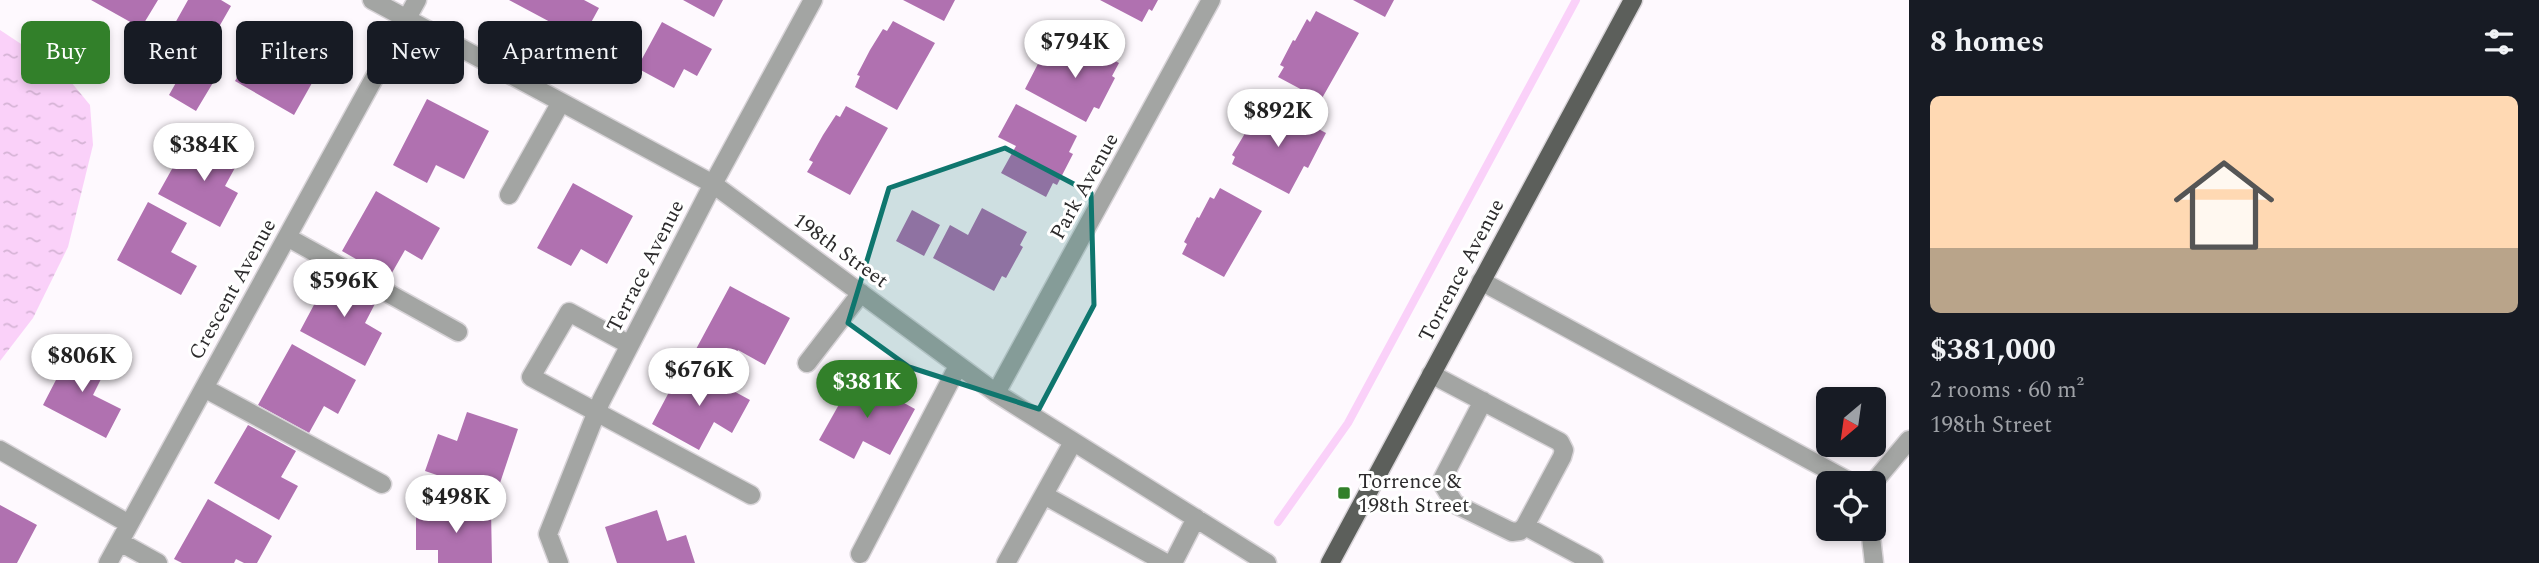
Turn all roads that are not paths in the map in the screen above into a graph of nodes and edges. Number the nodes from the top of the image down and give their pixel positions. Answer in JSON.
{"nodes":[{"id":1,"x":372,"y":0,"type":"edge"},
{"id":2,"x":417,"y":0,"type":"edge"},
{"id":3,"x":813,"y":0,"type":"edge"},
{"id":4,"x":1211,"y":0,"type":"edge"},
{"id":5,"x":1633,"y":0,"type":"edge"},
{"id":6,"x":406,"y":19,"type":"junction"},
{"id":7,"x":561,"y":102,"type":"junction"},
{"id":8,"x":713,"y":184,"type":"junction"},
{"id":9,"x":509,"y":195,"type":"dead end"},
{"id":10,"x":287,"y":237,"type":"junction"},
{"id":11,"x":1481,"y":281,"type":"junction"},
{"id":12,"x":861,"y":293,"type":"junction"},
{"id":13,"x":458,"y":332,"type":"dead end"},
{"id":14,"x":630,"y":345,"type":"junction"},
{"id":15,"x":807,"y":363,"type":"dead end"},
{"id":16,"x":958,"y":366,"type":"junction"},
{"id":17,"x":1431,"y":374,"type":"junction"},
{"id":18,"x":204,"y":388,"type":"junction"},
{"id":19,"x":996,"y":393,"type":"junction"},
{"id":20,"x":1483,"y":401,"type":"junction"},
{"id":21,"x":597,"y":411,"type":"junction"},
{"id":22,"x":1909,"y":440,"type":"edge"},
{"id":23,"x":1073,"y":442,"type":"junction"},
{"id":24,"x":0,"y":450,"type":"edge"},
{"id":25,"x":1830,"y":471,"type":"edge"},
{"id":26,"x":1883,"y":471,"type":"edge"},
{"id":27,"x":382,"y":484,"type":"dead end"},
{"id":28,"x":751,"y":495,"type":"dead end"},
{"id":29,"x":1044,"y":495,"type":"junction"},
{"id":30,"x":1196,"y":518,"type":"junction"},
{"id":31,"x":130,"y":524,"type":"junction"},
{"id":32,"x":1525,"y":526,"type":"junction"},
{"id":33,"x":1871,"y":541,"type":"edge"},
{"id":34,"x":120,"y":542,"type":"junction"},
{"id":35,"x":860,"y":554,"type":"dead end"},
{"id":36,"x":108,"y":563,"type":"edge"},
{"id":37,"x":158,"y":563,"type":"edge"},
{"id":38,"x":559,"y":563,"type":"edge"},
{"id":39,"x":1006,"y":563,"type":"edge"},
{"id":40,"x":1166,"y":563,"type":"edge"},
{"id":41,"x":1173,"y":563,"type":"edge"},
{"id":42,"x":1267,"y":563,"type":"edge"},
{"id":43,"x":1330,"y":563,"type":"edge"},
{"id":44,"x":1594,"y":563,"type":"edge"},
{"id":45,"x":1874,"y":563,"type":"edge"}],
"edges":[{"from":1,"to":6,"type":"street","name":"198th Street"},
{"from":2,"to":6,"type":"street","name":"Crescent Avenue"},
{"from":3,"to":8,"type":"street","name":"Terrace Avenue"},
{"from":4,"to":19,"type":"street","name":"Park Avenue"},
{"from":5,"to":11,"type":"main road","name":"Torrence Avenue"},
{"from":6,"to":7,"type":"street","name":"198th Street"},
{"from":6,"to":10,"type":"street","name":"Crescent Avenue"},
{"from":7,"to":8,"type":"street","name":"198th Street"},
{"from":7,"to":9,"type":"street"},
{"from":8,"to":12,"type":"street","name":"198th Street"},
{"from":8,"to":14,"type":"street","name":"Terrace Avenue"},
{"from":10,"to":13,"type":"street"},
{"from":10,"to":18,"type":"street","name":"Crescent Avenue"},
{"from":11,"to":17,"type":"main road","name":"Torrence Avenue"},
{"from":11,"to":25,"type":"street"},
{"from":12,"to":15,"type":"street"},
{"from":12,"to":16,"type":"street","name":"198th Street"},
{"from":14,"to":21,"type":"street","name":"Terrace Avenue"},
{"from":14,"to":21,"type":"street"},
{"from":16,"to":19,"type":"street","name":"198th Street"},
{"from":16,"to":35,"type":"street"},
{"from":17,"to":20,"type":"street"},
{"from":17,"to":43,"type":"main road","name":"Torrence Avenue"},
{"from":18,"to":27,"type":"street"},
{"from":18,"to":31,"type":"street","name":"Crescent Avenue"},
{"from":19,"to":23,"type":"street","name":"198th Street"},
{"from":20,"to":32,"type":"street"},
{"from":20,"to":32,"type":"street"},
{"from":21,"to":28,"type":"street"},
{"from":21,"to":38,"type":"street","name":"Terrace Avenue"},
{"from":22,"to":26,"type":"street"},
{"from":23,"to":29,"type":"street"},
{"from":23,"to":30,"type":"street","name":"198th Street"},
{"from":24,"to":31,"type":"street"},
{"from":29,"to":39,"type":"street"},
{"from":29,"to":40,"type":"street"},
{"from":30,"to":41,"type":"street"},
{"from":30,"to":42,"type":"street","name":"198th Street"},
{"from":31,"to":34,"type":"street","name":"Crescent Avenue"},
{"from":32,"to":44,"type":"street"},
{"from":33,"to":45,"type":"street"},
{"from":34,"to":36,"type":"street","name":"Crescent Avenue"},
{"from":34,"to":37,"type":"street"}]}
